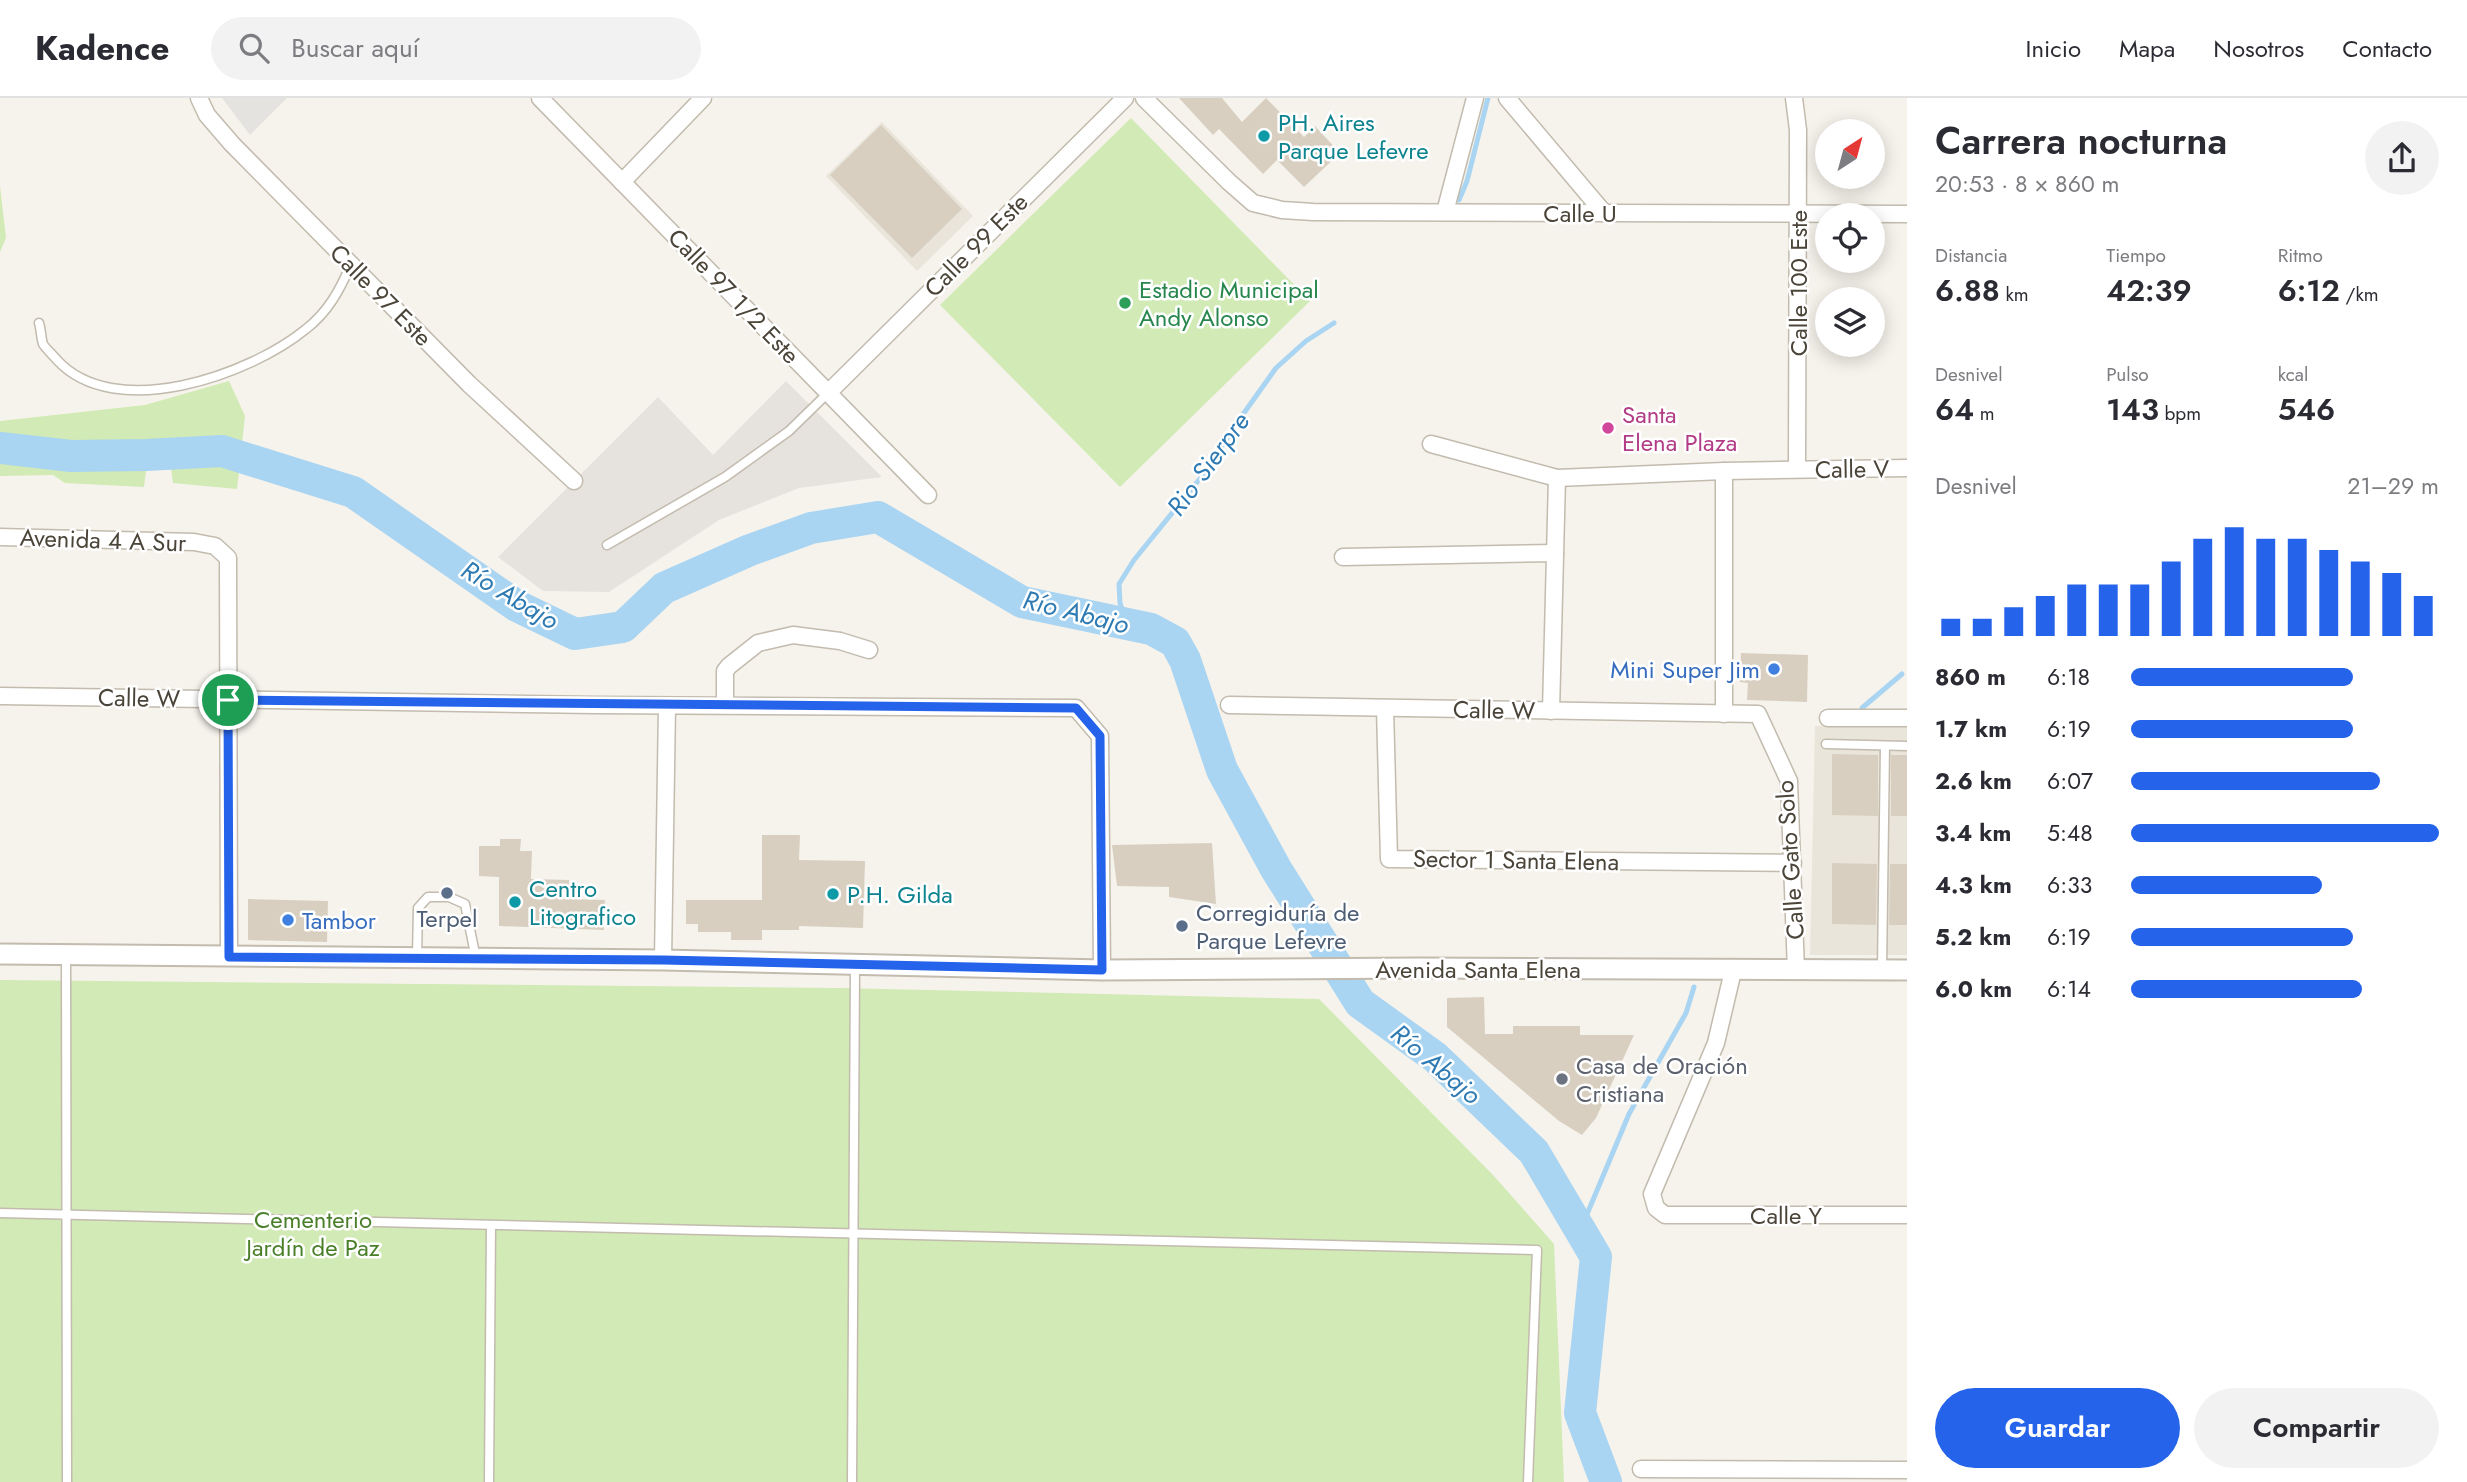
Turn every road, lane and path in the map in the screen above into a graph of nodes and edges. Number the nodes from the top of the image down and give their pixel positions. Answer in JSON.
{"nodes":[{"id":1,"x":199,"y":98,"type":"edge"},
{"id":2,"x":540,"y":98,"type":"edge"},
{"id":3,"x":703,"y":98,"type":"edge"},
{"id":4,"x":1125,"y":98,"type":"edge"},
{"id":5,"x":1144,"y":98,"type":"edge"},
{"id":6,"x":1475,"y":98,"type":"edge"},
{"id":7,"x":1507,"y":98,"type":"edge"},
{"id":8,"x":1794,"y":98,"type":"edge"},
{"id":9,"x":622,"y":181,"type":"junction"},
{"id":10,"x":1445,"y":212,"type":"junction"},
{"id":11,"x":1604,"y":213,"type":"junction"},
{"id":12,"x":1798,"y":214,"type":"junction"},
{"id":13,"x":1907,"y":214,"type":"edge"},
{"id":14,"x":351,"y":264,"type":"junction"},
{"id":15,"x":39,"y":323,"type":"dead end"},
{"id":16,"x":828,"y":393,"type":"junction"},
{"id":17,"x":1432,"y":444,"type":"dead end"},
{"id":18,"x":1907,"y":468,"type":"edge"},
{"id":19,"x":1797,"y":469,"type":"junction"},
{"id":20,"x":1724,"y":471,"type":"junction"},
{"id":21,"x":1557,"y":478,"type":"junction"},
{"id":22,"x":574,"y":481,"type":"dead end"},
{"id":23,"x":928,"y":495,"type":"dead end"},
{"id":24,"x":0,"y":537,"type":"edge"},
{"id":25,"x":607,"y":545,"type":"dead end"},
{"id":26,"x":1555,"y":553,"type":"junction"},
{"id":27,"x":1343,"y":557,"type":"dead end"},
{"id":28,"x":869,"y":650,"type":"dead end"},
{"id":29,"x":0,"y":696,"type":"edge"},
{"id":30,"x":228,"y":700,"type":"junction"},
{"id":31,"x":667,"y":705,"type":"junction"},
{"id":32,"x":724,"y":705,"type":"junction"},
{"id":33,"x":1229,"y":705,"type":"dead end"},
{"id":34,"x":1385,"y":708,"type":"junction"},
{"id":35,"x":1551,"y":711,"type":"junction"},
{"id":36,"x":1724,"y":714,"type":"junction"},
{"id":37,"x":1758,"y":714,"type":"joint"},
{"id":38,"x":1828,"y":718,"type":"dead end"},
{"id":39,"x":1907,"y":718,"type":"edge"},
{"id":40,"x":1826,"y":744,"type":"dead end"},
{"id":41,"x":1885,"y":746,"type":"junction"},
{"id":42,"x":1907,"y":746,"type":"edge"},
{"id":43,"x":1793,"y":863,"type":"junction"},
{"id":44,"x":0,"y":954,"type":"edge"},
{"id":45,"x":66,"y":955,"type":"junction"},
{"id":46,"x":229,"y":957,"type":"junction"},
{"id":47,"x":416,"y":958,"type":"junction"},
{"id":48,"x":476,"y":959,"type":"junction"},
{"id":49,"x":663,"y":960,"type":"junction"},
{"id":50,"x":855,"y":965,"type":"junction"},
{"id":51,"x":1102,"y":970,"type":"junction"},
{"id":52,"x":1882,"y":970,"type":"junction"},
{"id":53,"x":1907,"y":970,"type":"edge"},
{"id":54,"x":1733,"y":971,"type":"junction"},
{"id":55,"x":1796,"y":971,"type":"junction"},
{"id":56,"x":0,"y":1213,"type":"edge"},
{"id":57,"x":66,"y":1215,"type":"junction"},
{"id":58,"x":1907,"y":1215,"type":"edge"},
{"id":59,"x":491,"y":1225,"type":"junction"},
{"id":60,"x":853,"y":1234,"type":"junction"},
{"id":61,"x":1641,"y":1469,"type":"dead end"},
{"id":62,"x":1907,"y":1470,"type":"edge"},
{"id":63,"x":67,"y":1482,"type":"edge"},
{"id":64,"x":489,"y":1482,"type":"edge"},
{"id":65,"x":852,"y":1482,"type":"edge"},
{"id":66,"x":1528,"y":1482,"type":"edge"}],
"edges":[{"from":1,"to":14,"type":"street","name":"Calle 97 Este"},
{"from":2,"to":9,"type":"street","name":"Calle 97 1/2 Este"},
{"from":3,"to":9,"type":"street"},
{"from":4,"to":16,"type":"street","name":"Calle 99 Este"},
{"from":5,"to":10,"type":"street","name":"Calle U"},
{"from":6,"to":10,"type":"street"},
{"from":7,"to":11,"type":"street"},
{"from":8,"to":12,"type":"street","name":"Calle 100 Este"},
{"from":9,"to":16,"type":"street","name":"Calle 97 1/2 Este"},
{"from":10,"to":11,"type":"street","name":"Calle U"},
{"from":11,"to":12,"type":"street","name":"Calle U"},
{"from":12,"to":13,"type":"street","name":"Calle U"},
{"from":12,"to":19,"type":"street","name":"Calle 100 Este"},
{"from":14,"to":15,"type":"lane"},
{"from":14,"to":22,"type":"street","name":"Calle 97 Este"},
{"from":16,"to":23,"type":"street","name":"Calle 97 1/2 Este"},
{"from":16,"to":25,"type":"lane"},
{"from":17,"to":21,"type":"street","name":"Calle V"},
{"from":18,"to":19,"type":"street","name":"Calle V"},
{"from":19,"to":20,"type":"street","name":"Calle V"},
{"from":20,"to":21,"type":"street","name":"Calle V"},
{"from":20,"to":36,"type":"street"},
{"from":21,"to":26,"type":"street"},
{"from":24,"to":30,"type":"street","name":"Avenida 4 A Sur"},
{"from":26,"to":27,"type":"street"},
{"from":26,"to":35,"type":"street"},
{"from":28,"to":32,"type":"street"},
{"from":29,"to":30,"type":"street","name":"Calle W"},
{"from":30,"to":31,"type":"street","name":"Calle W"},
{"from":30,"to":46,"type":"street","name":"Avenida 4 A Sur"},
{"from":31,"to":32,"type":"street","name":"Calle W"},
{"from":31,"to":49,"type":"street"},
{"from":32,"to":51,"type":"street","name":"Calle W"},
{"from":33,"to":34,"type":"street","name":"Calle W"},
{"from":34,"to":35,"type":"street","name":"Calle W"},
{"from":34,"to":43,"type":"street","name":"Sector 1 Santa Elena"},
{"from":35,"to":36,"type":"street","name":"Calle W"},
{"from":36,"to":37,"type":"street","name":"Calle W"},
{"from":37,"to":43,"type":"street","name":"Calle Gato Solo"},
{"from":38,"to":39,"type":"street"},
{"from":40,"to":41,"type":"lane"},
{"from":41,"to":42,"type":"lane"},
{"from":41,"to":52,"type":"lane"},
{"from":43,"to":55,"type":"street","name":"Calle Gato Solo"},
{"from":44,"to":45,"type":"street","name":"Avenida Santa Elena"},
{"from":45,"to":46,"type":"street","name":"Avenida Santa Elena"},
{"from":45,"to":57,"type":"lane"},
{"from":46,"to":47,"type":"street","name":"Avenida Santa Elena"},
{"from":47,"to":48,"type":"street","name":"Avenida Santa Elena"},
{"from":47,"to":48,"type":"lane"},
{"from":48,"to":49,"type":"street","name":"Avenida Santa Elena"},
{"from":49,"to":50,"type":"street","name":"Avenida Santa Elena"},
{"from":50,"to":51,"type":"street","name":"Avenida Santa Elena"},
{"from":50,"to":60,"type":"lane"},
{"from":51,"to":54,"type":"street","name":"Avenida Santa Elena"},
{"from":52,"to":53,"type":"street","name":"Avenida Santa Elena"},
{"from":52,"to":55,"type":"street","name":"Avenida Santa Elena"},
{"from":54,"to":55,"type":"street","name":"Avenida Santa Elena"},
{"from":54,"to":58,"type":"street","name":"Calle Y"},
{"from":56,"to":57,"type":"lane"},
{"from":57,"to":59,"type":"lane"},
{"from":57,"to":63,"type":"lane"},
{"from":59,"to":60,"type":"lane"},
{"from":59,"to":64,"type":"lane"},
{"from":60,"to":65,"type":"lane"},
{"from":60,"to":66,"type":"lane"},
{"from":61,"to":62,"type":"street"}]}
